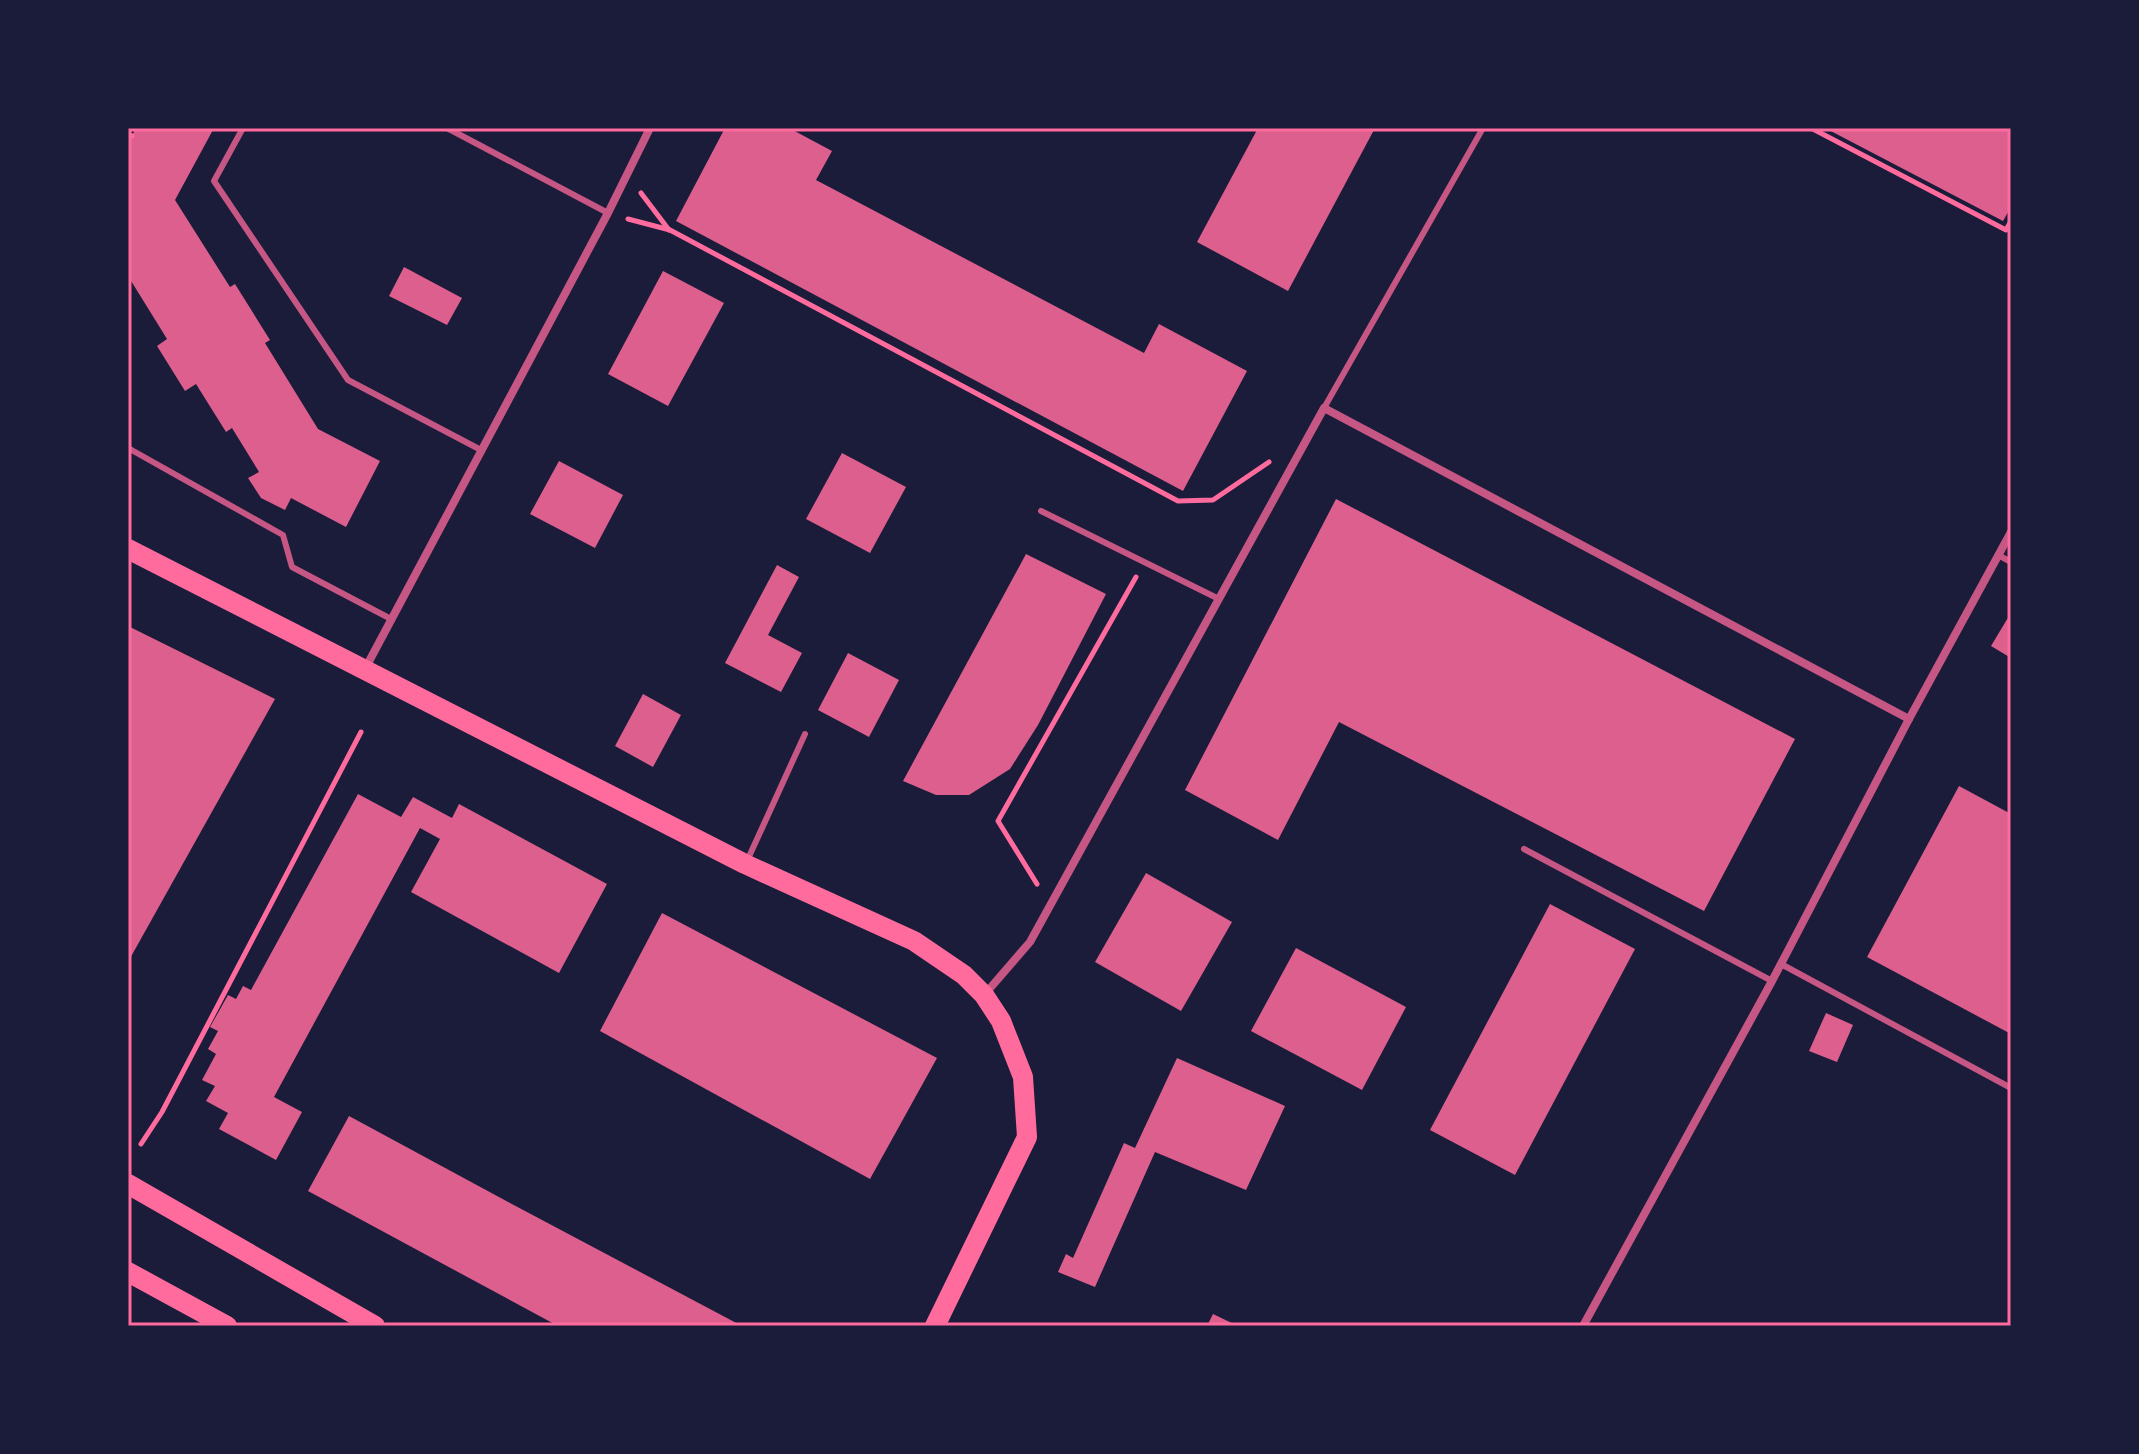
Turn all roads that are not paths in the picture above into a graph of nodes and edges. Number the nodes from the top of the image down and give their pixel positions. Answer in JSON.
{"nodes":[{"id":1,"x":243,"y":128,"type":"edge"},
{"id":2,"x":447,"y":128,"type":"edge"},
{"id":3,"x":650,"y":128,"type":"edge"},
{"id":4,"x":1483,"y":128,"type":"edge"},
{"id":5,"x":608,"y":213,"type":"junction"},
{"id":6,"x":1324,"y":408,"type":"junction"},
{"id":7,"x":128,"y":448,"type":"edge"},
{"id":8,"x":481,"y":450,"type":"junction"},
{"id":9,"x":1041,"y":511,"type":"dead end"},
{"id":10,"x":2011,"y":532,"type":"edge"},
{"id":11,"x":128,"y":549,"type":"edge"},
{"id":12,"x":1998,"y":555,"type":"junction"},
{"id":13,"x":2011,"y":562,"type":"edge"},
{"id":14,"x":1219,"y":599,"type":"junction"},
{"id":15,"x":391,"y":619,"type":"junction"},
{"id":16,"x":365,"y":670,"type":"junction"},
{"id":17,"x":1909,"y":719,"type":"junction"},
{"id":18,"x":805,"y":734,"type":"dead end"},
{"id":19,"x":1524,"y":849,"type":"dead end"},
{"id":20,"x":745,"y":864,"type":"junction"},
{"id":21,"x":1781,"y":964,"type":"junction"},
{"id":22,"x":1772,"y":981,"type":"junction"},
{"id":23,"x":984,"y":995,"type":"junction"},
{"id":24,"x":2011,"y":1088,"type":"edge"},
{"id":25,"x":128,"y":1184,"type":"edge"},
{"id":26,"x":128,"y":1272,"type":"edge"},
{"id":27,"x":227,"y":1326,"type":"edge"},
{"id":28,"x":375,"y":1326,"type":"edge"},
{"id":29,"x":935,"y":1326,"type":"edge"},
{"id":30,"x":1583,"y":1326,"type":"edge"}],
"edges":[{"from":1,"to":8,"type":"lane"},
{"from":2,"to":5,"type":"lane"},
{"from":3,"to":5,"type":"street"},
{"from":4,"to":6,"type":"lane"},
{"from":5,"to":8,"type":"street"},
{"from":6,"to":14,"type":"street"},
{"from":6,"to":17,"type":"street"},
{"from":7,"to":15,"type":"lane"},
{"from":8,"to":15,"type":"street"},
{"from":9,"to":14,"type":"lane"},
{"from":10,"to":12,"type":"street"},
{"from":11,"to":16,"type":"main road"},
{"from":12,"to":13,"type":"lane"},
{"from":12,"to":17,"type":"street"},
{"from":14,"to":23,"type":"street"},
{"from":15,"to":16,"type":"street"},
{"from":16,"to":20,"type":"main road"},
{"from":17,"to":21,"type":"street"},
{"from":18,"to":20,"type":"lane"},
{"from":19,"to":22,"type":"lane"},
{"from":20,"to":23,"type":"main road"},
{"from":21,"to":22,"type":"street"},
{"from":21,"to":24,"type":"lane"},
{"from":22,"to":30,"type":"street"},
{"from":23,"to":29,"type":"main road"},
{"from":25,"to":28,"type":"main road"},
{"from":26,"to":27,"type":"main road"}]}
